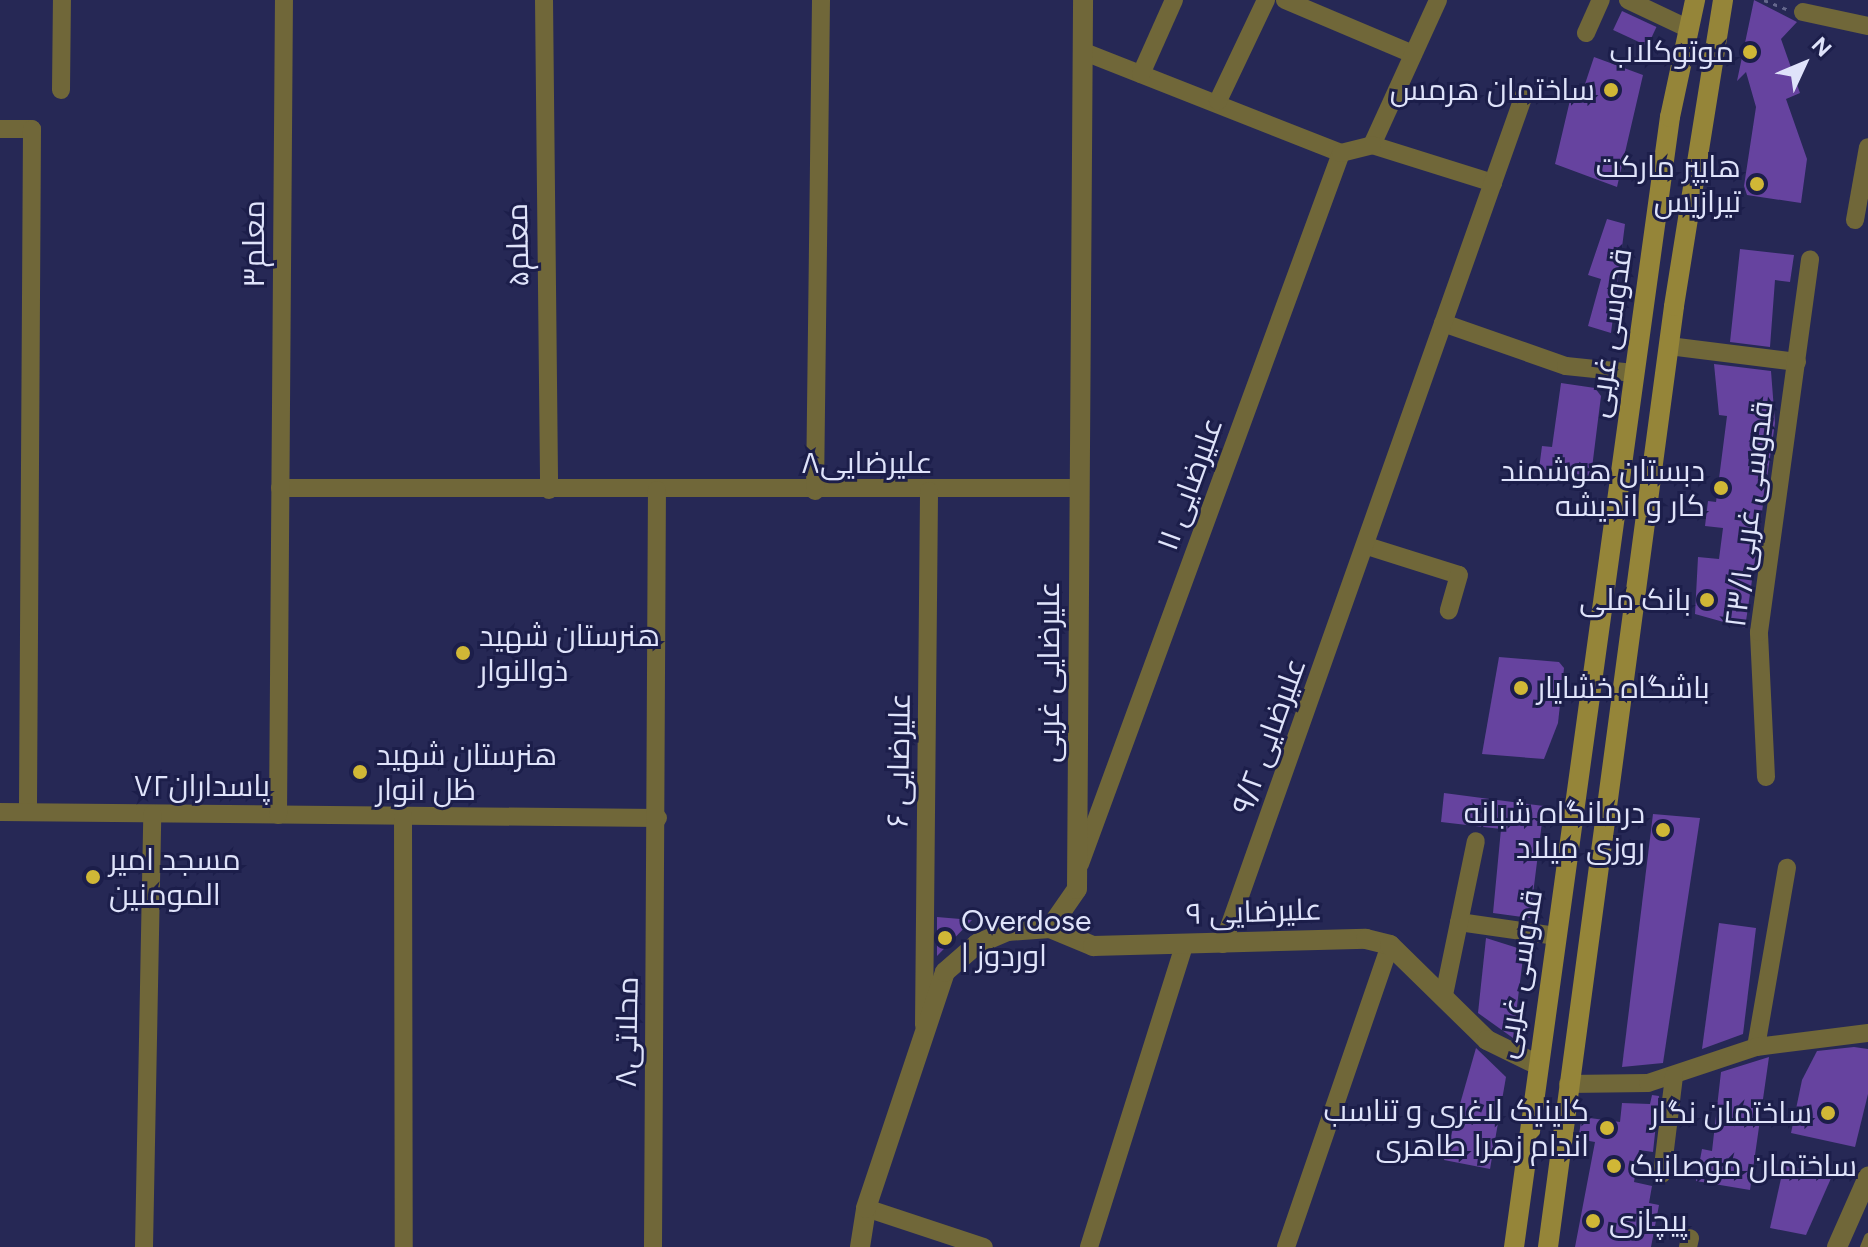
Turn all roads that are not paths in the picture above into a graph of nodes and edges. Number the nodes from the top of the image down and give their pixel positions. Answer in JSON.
{"nodes":[{"id":1,"x":62,"y":0,"type":"edge"},
{"id":2,"x":284,"y":0,"type":"edge"},
{"id":3,"x":544,"y":0,"type":"edge"},
{"id":4,"x":821,"y":0,"type":"edge"},
{"id":5,"x":1083,"y":0,"type":"edge"},
{"id":6,"x":1174,"y":0,"type":"edge"},
{"id":7,"x":1266,"y":0,"type":"edge"},
{"id":8,"x":1285,"y":0,"type":"edge"},
{"id":9,"x":1438,"y":0,"type":"edge"},
{"id":10,"x":1601,"y":0,"type":"edge"},
{"id":11,"x":1628,"y":0,"type":"edge"},
{"id":12,"x":1695,"y":0,"type":"edge"},
{"id":13,"x":1723,"y":0,"type":"edge"},
{"id":14,"x":1803,"y":12,"type":"road end"},
{"id":15,"x":1868,"y":26,"type":"edge"},
{"id":16,"x":1689,"y":29,"type":"junction"},
{"id":17,"x":1586,"y":33,"type":"dead end"},
{"id":18,"x":1082,"y":51,"type":"junction"},
{"id":19,"x":1413,"y":54,"type":"junction"},
{"id":20,"x":1141,"y":74,"type":"junction"},
{"id":21,"x":61,"y":90,"type":"dead end"},
{"id":22,"x":1524,"y":95,"type":"dead end"},
{"id":23,"x":1218,"y":101,"type":"junction"},
{"id":24,"x":0,"y":129,"type":"edge"},
{"id":25,"x":1372,"y":145,"type":"junction"},
{"id":26,"x":1868,"y":147,"type":"edge"},
{"id":27,"x":1341,"y":153,"type":"junction"},
{"id":28,"x":1493,"y":183,"type":"junction"},
{"id":29,"x":1855,"y":220,"type":"dead end"},
{"id":30,"x":1810,"y":259,"type":"dead end"},
{"id":31,"x":1443,"y":323,"type":"junction"},
{"id":32,"x":1669,"y":346,"type":"junction"},
{"id":33,"x":1797,"y":362,"type":"junction"},
{"id":34,"x":1634,"y":373,"type":"junction"},
{"id":35,"x":280,"y":488,"type":"junction"},
{"id":36,"x":1077,"y":488,"type":"junction"},
{"id":37,"x":549,"y":490,"type":"junction"},
{"id":38,"x":657,"y":490,"type":"junction"},
{"id":39,"x":815,"y":491,"type":"junction"},
{"id":40,"x":929,"y":491,"type":"junction"},
{"id":41,"x":1367,"y":546,"type":"junction"},
{"id":42,"x":1449,"y":611,"type":"dead end"},
{"id":43,"x":1766,"y":777,"type":"dead end"},
{"id":44,"x":0,"y":812,"type":"edge"},
{"id":45,"x":28,"y":812,"type":"junction"},
{"id":46,"x":152,"y":814,"type":"junction"},
{"id":47,"x":278,"y":815,"type":"junction"},
{"id":48,"x":403,"y":816,"type":"junction"},
{"id":49,"x":658,"y":818,"type":"junction"},
{"id":50,"x":1476,"y":841,"type":"dead end"},
{"id":51,"x":1080,"y":864,"type":"junction"},
{"id":52,"x":1787,"y":868,"type":"dead end"},
{"id":53,"x":1459,"y":922,"type":"junction"},
{"id":54,"x":1050,"y":928,"type":"junction"},
{"id":55,"x":1556,"y":936,"type":"junction"},
{"id":56,"x":1223,"y":944,"type":"junction"},
{"id":57,"x":1184,"y":945,"type":"junction"},
{"id":58,"x":1390,"y":945,"type":"junction"},
{"id":59,"x":1444,"y":995,"type":"junction"},
{"id":60,"x":924,"y":1028,"type":"junction"},
{"id":61,"x":1868,"y":1033,"type":"edge"},
{"id":62,"x":1756,"y":1047,"type":"junction"},
{"id":63,"x":1534,"y":1063,"type":"junction"},
{"id":64,"x":1674,"y":1076,"type":"junction"},
{"id":65,"x":1568,"y":1084,"type":"junction"},
{"id":66,"x":1662,"y":1174,"type":"dead end"},
{"id":67,"x":1868,"y":1177,"type":"edge"},
{"id":68,"x":866,"y":1208,"type":"junction"},
{"id":69,"x":1868,"y":1237,"type":"edge"},
{"id":70,"x":144,"y":1247,"type":"edge"},
{"id":71,"x":404,"y":1247,"type":"edge"},
{"id":72,"x":653,"y":1247,"type":"edge"},
{"id":73,"x":860,"y":1247,"type":"edge"},
{"id":74,"x":984,"y":1247,"type":"edge"},
{"id":75,"x":1089,"y":1247,"type":"edge"},
{"id":76,"x":1286,"y":1247,"type":"edge"},
{"id":77,"x":1514,"y":1247,"type":"edge"},
{"id":78,"x":1548,"y":1247,"type":"edge"},
{"id":79,"x":1837,"y":1247,"type":"edge"},
{"id":80,"x":1864,"y":1247,"type":"edge"}],
"edges":[{"from":1,"to":21,"type":"street"},
{"from":2,"to":35,"type":"street","name":"معلم۳"},
{"from":3,"to":37,"type":"street","name":"معلم۵"},
{"from":4,"to":39,"type":"street"},
{"from":5,"to":18,"type":"street","name":"علیرضایی غربی"},
{"from":6,"to":20,"type":"street"},
{"from":7,"to":23,"type":"street"},
{"from":8,"to":19,"type":"street"},
{"from":9,"to":19,"type":"street"},
{"from":10,"to":17,"type":"street"},
{"from":11,"to":16,"type":"street"},
{"from":12,"to":16,"type":"main road","name":"قدوسی غربی"},
{"from":13,"to":32,"type":"main road","name":"قدوسی غربی"},
{"from":14,"to":15,"type":"street"},
{"from":16,"to":34,"type":"main road","name":"قدوسی غربی"},
{"from":18,"to":20,"type":"street"},
{"from":18,"to":36,"type":"street","name":"علیرضایی غربی"},
{"from":19,"to":25,"type":"street"},
{"from":20,"to":23,"type":"street"},
{"from":22,"to":28,"type":"street","name":"۹/۲ علیرضایی"},
{"from":23,"to":27,"type":"street"},
{"from":24,"to":45,"type":"street"},
{"from":25,"to":27,"type":"street"},
{"from":25,"to":28,"type":"street"},
{"from":26,"to":29,"type":"street"},
{"from":27,"to":51,"type":"street","name":"۱۱ علیرضایی"},
{"from":28,"to":31,"type":"street","name":"۹/۲ علیرضایی"},
{"from":30,"to":33,"type":"street","name":"قدوسی غربی۲۳/۱"},
{"from":31,"to":34,"type":"street"},
{"from":31,"to":41,"type":"street","name":"۹/۲ علیرضایی"},
{"from":32,"to":33,"type":"street"},
{"from":32,"to":65,"type":"main road","name":"قدوسی غربی"},
{"from":33,"to":43,"type":"street","name":"قدوسی غربی۲۳/۱"},
{"from":34,"to":55,"type":"main road","name":"قدوسی غربی"},
{"from":35,"to":37,"type":"street","name":"علیرضایی۸"},
{"from":35,"to":47,"type":"street","name":"معلم۳"},
{"from":36,"to":40,"type":"street","name":"علیرضایی۸"},
{"from":36,"to":51,"type":"street","name":"علیرضایی غربی"},
{"from":37,"to":38,"type":"street","name":"علیرضایی۸"},
{"from":38,"to":39,"type":"street","name":"علیرضایی۸"},
{"from":38,"to":49,"type":"street","name":"محلاتی۸"},
{"from":39,"to":40,"type":"street","name":"علیرضایی۸"},
{"from":40,"to":60,"type":"street","name":"۶ علیرضایی"},
{"from":41,"to":42,"type":"street"},
{"from":41,"to":56,"type":"street","name":"۹/۲ علیرضایی"},
{"from":44,"to":45,"type":"street","name":"پاسداران۷۲"},
{"from":45,"to":46,"type":"street","name":"پاسداران۷۲"},
{"from":46,"to":47,"type":"street","name":"پاسداران۷۲"},
{"from":46,"to":70,"type":"street"},
{"from":47,"to":48,"type":"street","name":"پاسداران۷۲"},
{"from":48,"to":49,"type":"street","name":"پاسداران۷۲"},
{"from":48,"to":71,"type":"street"},
{"from":49,"to":72,"type":"street","name":"محلاتی۸"},
{"from":50,"to":53,"type":"street"},
{"from":51,"to":54,"type":"street","name":"علیرضایی غربی"},
{"from":52,"to":62,"type":"street"},
{"from":53,"to":55,"type":"street"},
{"from":53,"to":59,"type":"street"},
{"from":54,"to":57,"type":"street","name":"۹ علیرضایی"},
{"from":54,"to":60,"type":"street"},
{"from":55,"to":63,"type":"main road","name":"قدوسی غربی"},
{"from":56,"to":57,"type":"street","name":"۹ علیرضایی"},
{"from":56,"to":58,"type":"street","name":"۹ علیرضایی"},
{"from":57,"to":75,"type":"street"},
{"from":58,"to":59,"type":"street"},
{"from":58,"to":76,"type":"street"},
{"from":59,"to":63,"type":"street"},
{"from":60,"to":68,"type":"street"},
{"from":61,"to":62,"type":"street"},
{"from":62,"to":64,"type":"street"},
{"from":63,"to":77,"type":"main road","name":"قدوسی غربی"},
{"from":64,"to":65,"type":"street"},
{"from":64,"to":66,"type":"street"},
{"from":65,"to":78,"type":"main road","name":"قدوسی غربی"},
{"from":67,"to":79,"type":"street"},
{"from":68,"to":73,"type":"street"},
{"from":68,"to":74,"type":"street"},
{"from":69,"to":80,"type":"lane"}]}
